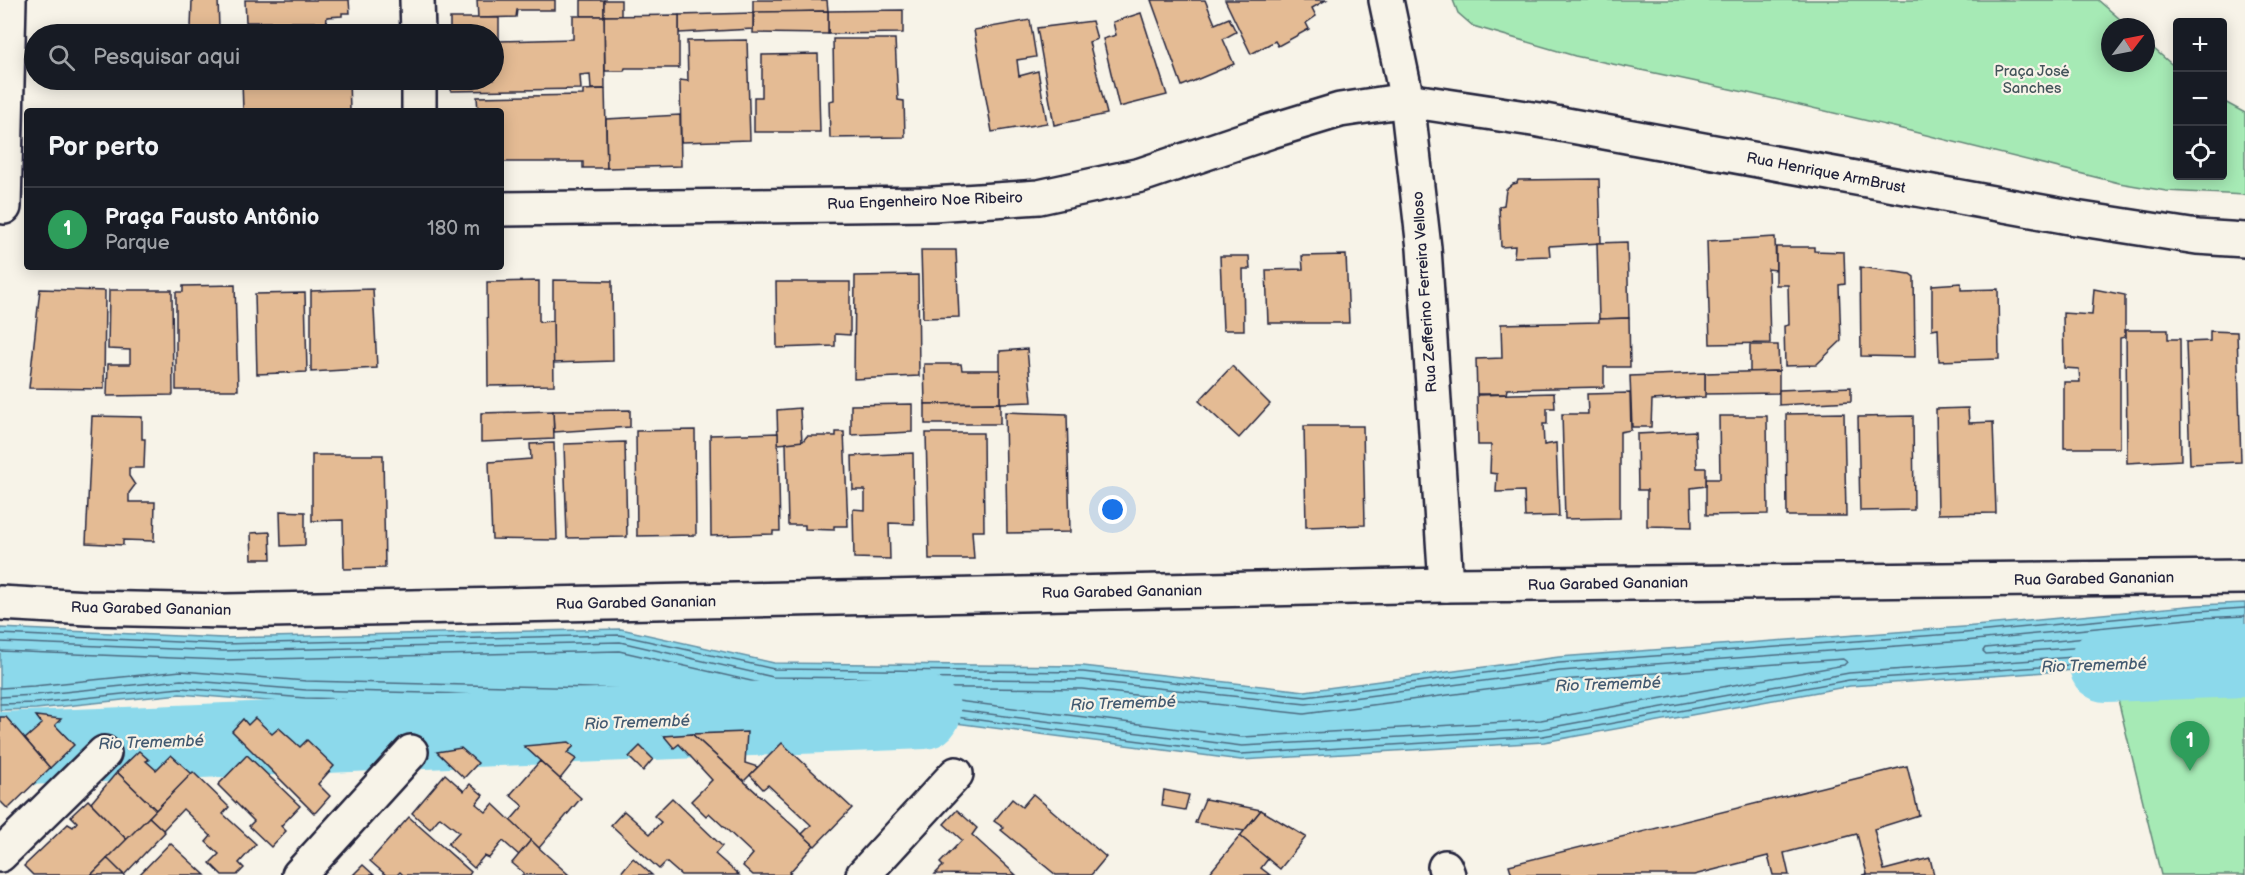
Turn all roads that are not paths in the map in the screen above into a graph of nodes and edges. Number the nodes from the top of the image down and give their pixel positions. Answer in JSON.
{"nodes":[{"id":1,"x":9,"y":0,"type":"edge"},
{"id":2,"x":417,"y":0,"type":"edge"},
{"id":3,"x":1386,"y":0,"type":"edge"},
{"id":4,"x":418,"y":24,"type":"edge"},
{"id":5,"x":419,"y":90,"type":"edge"},
{"id":6,"x":1407,"y":100,"type":"junction"},
{"id":7,"x":419,"y":108,"type":"edge"},
{"id":8,"x":10,"y":207,"type":"edge"},
{"id":9,"x":504,"y":209,"type":"edge"},
{"id":10,"x":2245,"y":240,"type":"edge"},
{"id":11,"x":2245,"y":577,"type":"edge"},
{"id":12,"x":1446,"y":585,"type":"junction"},
{"id":13,"x":0,"y":603,"type":"edge"},
{"id":14,"x":411,"y":752,"type":"dead end"},
{"id":15,"x":104,"y":753,"type":"dead end"},
{"id":16,"x":956,"y":774,"type":"dead end"},
{"id":17,"x":0,"y":855,"type":"edge"},
{"id":18,"x":299,"y":875,"type":"edge"},
{"id":19,"x":863,"y":875,"type":"edge"}],
"edges":[{"from":1,"to":8,"type":"street"},
{"from":2,"to":4,"type":"street"},
{"from":3,"to":6,"type":"street","name":"Rua Zefferino Ferreira Velloso"},
{"from":5,"to":7,"type":"street"},
{"from":6,"to":9,"type":"street","name":"Rua Engenheiro Noe Ribeiro"},
{"from":6,"to":10,"type":"street","name":"Rua Henrique ArmBrust"},
{"from":6,"to":12,"type":"street","name":"Rua Zefferino Ferreira Velloso"},
{"from":11,"to":12,"type":"street","name":"Rua Garabed Gananian"},
{"from":12,"to":13,"type":"street","name":"Rua Garabed Gananian"},
{"from":14,"to":18,"type":"street"},
{"from":15,"to":17,"type":"street"},
{"from":16,"to":19,"type":"street"}]}
